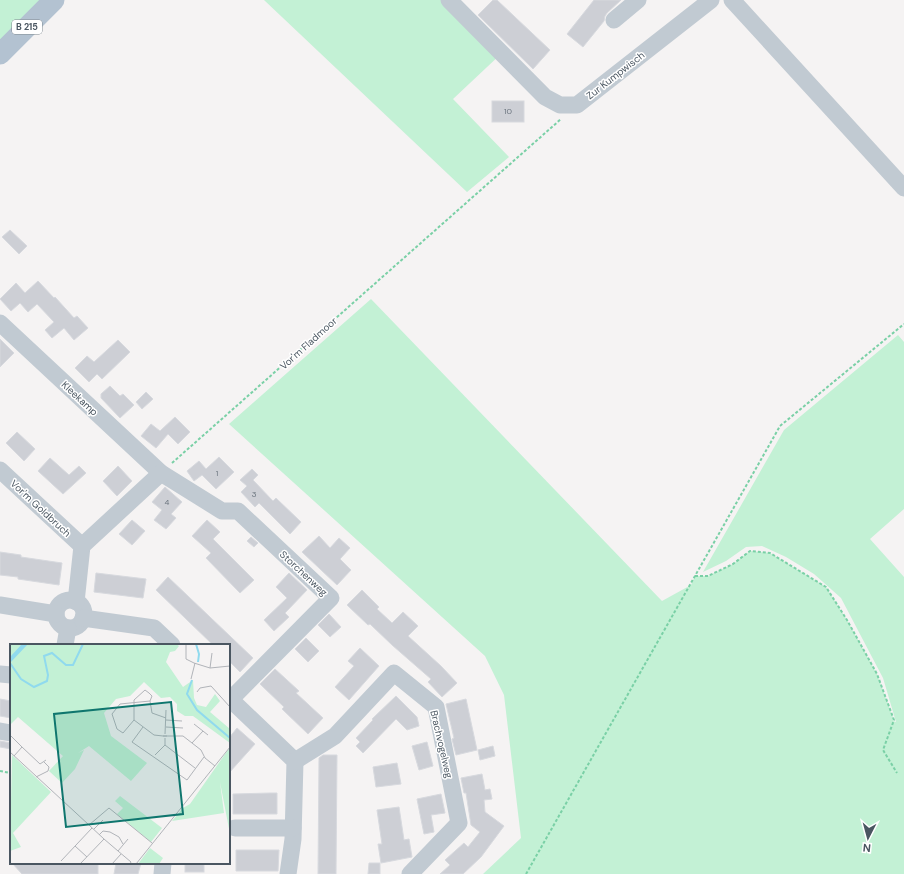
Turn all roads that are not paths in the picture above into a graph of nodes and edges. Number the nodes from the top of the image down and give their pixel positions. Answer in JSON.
{"nodes":[{"id":1,"x":54,"y":0,"type":"edge"},
{"id":2,"x":449,"y":0,"type":"edge"},
{"id":3,"x":638,"y":0,"type":"edge"},
{"id":4,"x":712,"y":0,"type":"edge"},
{"id":5,"x":732,"y":0,"type":"edge"},
{"id":6,"x":614,"y":20,"type":"dead end"},
{"id":7,"x":0,"y":54,"type":"edge"},
{"id":8,"x":904,"y":188,"type":"edge"},
{"id":9,"x":0,"y":322,"type":"edge"},
{"id":10,"x":0,"y":470,"type":"edge"},
{"id":11,"x":161,"y":473,"type":"junction"},
{"id":12,"x":82,"y":546,"type":"junction"},
{"id":13,"x":76,"y":602,"type":"junction"},
{"id":14,"x":0,"y":605,"type":"edge"},
{"id":15,"x":56,"y":614,"type":"junction"},
{"id":16,"x":83,"y":618,"type":"junction"},
{"id":17,"x":68,"y":628,"type":"junction"},
{"id":18,"x":65,"y":644,"type":"edge"},
{"id":19,"x":171,"y":644,"type":"edge"},
{"id":20,"x":0,"y":674,"type":"edge"},
{"id":21,"x":10,"y":675,"type":"edge"},
{"id":22,"x":230,"y":699,"type":"edge"},
{"id":23,"x":0,"y":731,"type":"edge"},
{"id":24,"x":10,"y":733,"type":"edge"},
{"id":25,"x":295,"y":761,"type":"junction"},
{"id":26,"x":235,"y":828,"type":"dead end"},
{"id":27,"x":293,"y":828,"type":"junction"},
{"id":28,"x":163,"y":864,"type":"edge"},
{"id":29,"x":162,"y":874,"type":"edge"},
{"id":30,"x":288,"y":874,"type":"edge"},
{"id":31,"x":410,"y":874,"type":"edge"}],
"edges":[{"from":1,"to":7,"type":"main road","number":"B 215"},
{"from":2,"to":4,"type":"street","name":"Zur Kumpwisch"},
{"from":3,"to":6,"type":"street"},
{"from":5,"to":8,"type":"street"},
{"from":9,"to":11,"type":"street","name":"Kleekamp"},
{"from":10,"to":12,"type":"street","name":"Vor'm Goldbruch"},
{"from":11,"to":12,"type":"street"},
{"from":11,"to":22,"type":"street","name":"Storchenweg"},
{"from":12,"to":13,"type":"street"},
{"from":13,"to":15,"type":"street"},
{"from":13,"to":16,"type":"street"},
{"from":14,"to":15,"type":"street"},
{"from":15,"to":17,"type":"street"},
{"from":16,"to":17,"type":"street"},
{"from":16,"to":19,"type":"street"},
{"from":17,"to":18,"type":"street"},
{"from":20,"to":21,"type":"street"},
{"from":22,"to":25,"type":"street"},
{"from":23,"to":24,"type":"street"},
{"from":25,"to":27,"type":"street"},
{"from":25,"to":31,"type":"street","name":"Brachvogelweg"},
{"from":26,"to":27,"type":"street"},
{"from":27,"to":30,"type":"street"},
{"from":28,"to":29,"type":"street"}]}
